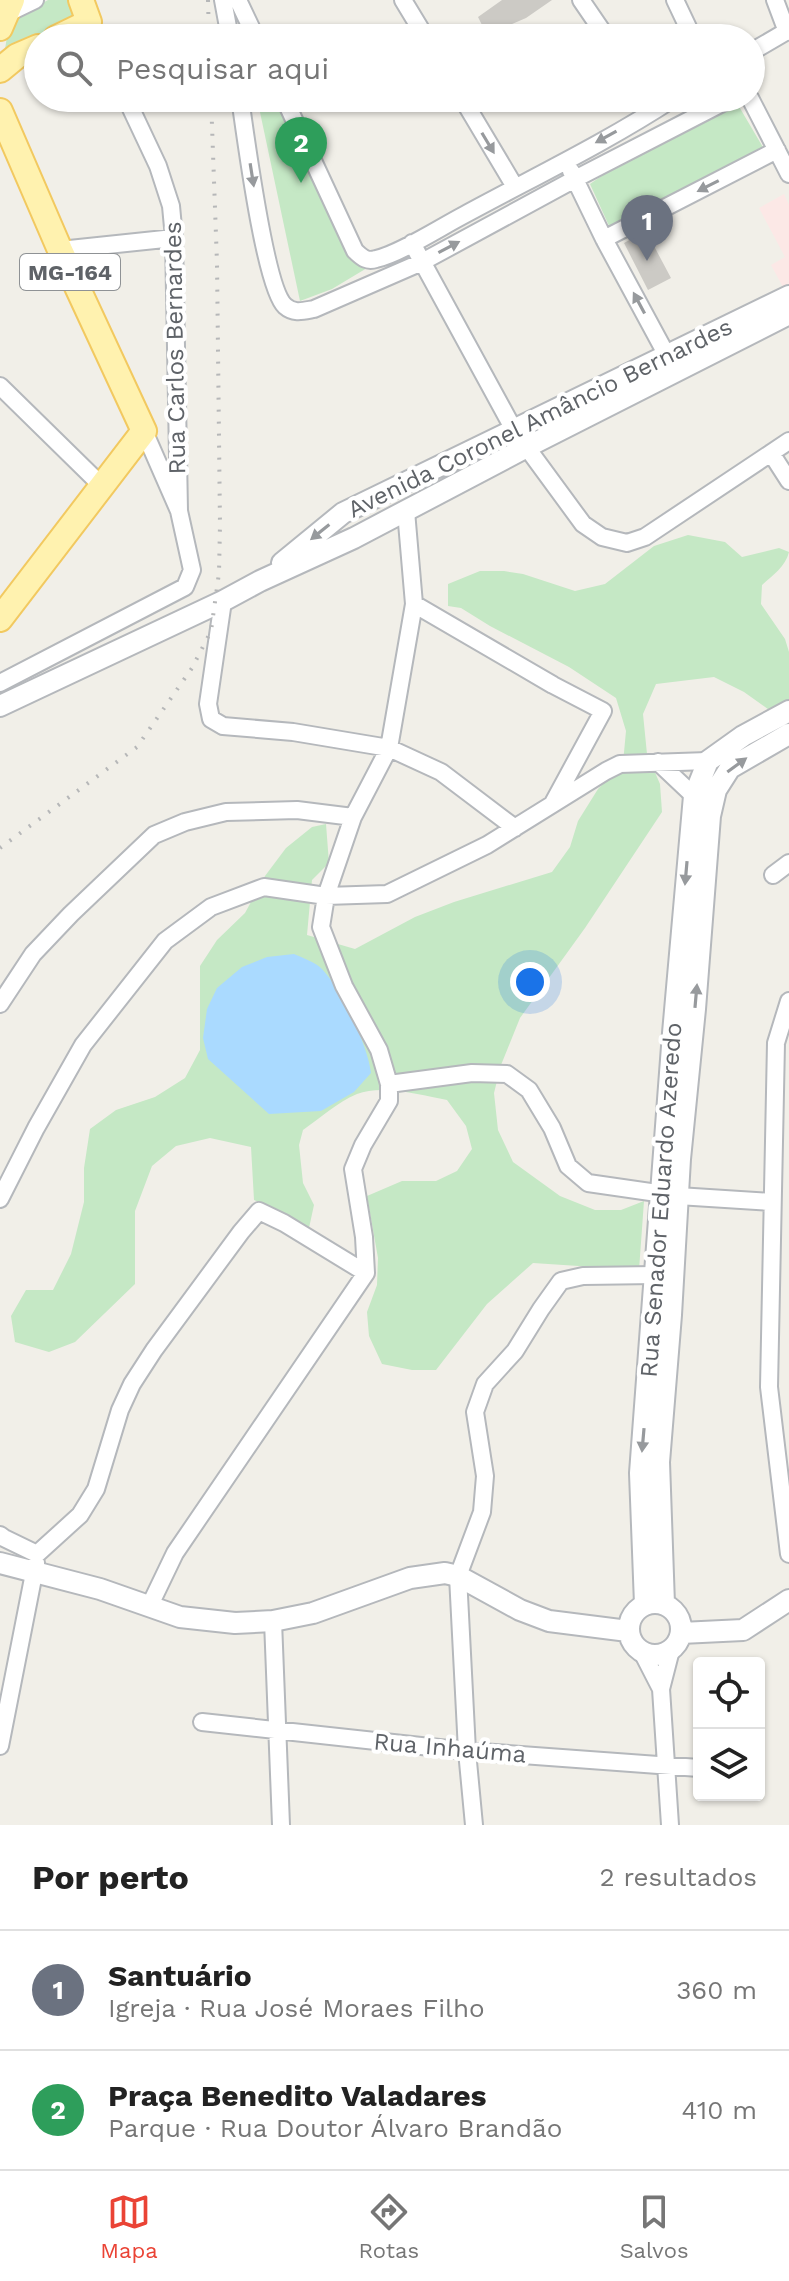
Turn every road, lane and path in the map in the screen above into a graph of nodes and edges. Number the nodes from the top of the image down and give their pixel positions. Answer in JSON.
{"nodes":[{"id":1,"x":35,"y":0,"type":"edge"},
{"id":2,"x":223,"y":0,"type":"edge"},
{"id":3,"x":238,"y":0,"type":"edge"},
{"id":4,"x":403,"y":0,"type":"edge"},
{"id":5,"x":581,"y":0,"type":"edge"},
{"id":6,"x":675,"y":0,"type":"edge"},
{"id":7,"x":775,"y":0,"type":"edge"},
{"id":8,"x":6,"y":14,"type":"edge"},
{"id":9,"x":227,"y":24,"type":"edge"},
{"id":10,"x":249,"y":24,"type":"edge"},
{"id":11,"x":418,"y":24,"type":"edge"},
{"id":12,"x":597,"y":24,"type":"edge"},
{"id":13,"x":686,"y":24,"type":"edge"},
{"id":14,"x":788,"y":31,"type":"edge"},
{"id":15,"x":765,"y":44,"type":"edge"},
{"id":16,"x":24,"y":53,"type":"edge"},
{"id":17,"x":0,"y":70,"type":"edge"},
{"id":18,"x":0,"y":111,"type":"edge"},
{"id":19,"x":133,"y":112,"type":"edge"},
{"id":20,"x":242,"y":112,"type":"edge"},
{"id":21,"x":290,"y":112,"type":"edge"},
{"id":22,"x":470,"y":112,"type":"edge"},
{"id":23,"x":640,"y":112,"type":"edge"},
{"id":24,"x":705,"y":112,"type":"edge"},
{"id":25,"x":757,"y":112,"type":"edge"},
{"id":26,"x":777,"y":150,"type":"junction"},
{"id":27,"x":566,"y":160,"type":"junction"},
{"id":28,"x":789,"y":174,"type":"edge"},
{"id":29,"x":575,"y":179,"type":"junction"},
{"id":30,"x":515,"y":187,"type":"junction"},
{"id":31,"x":174,"y":238,"type":"junction"},
{"id":32,"x":604,"y":239,"type":"junction"},
{"id":33,"x":412,"y":243,"type":"junction"},
{"id":34,"x":60,"y":250,"type":"junction"},
{"id":35,"x":422,"y":262,"type":"junction"},
{"id":36,"x":789,"y":296,"type":"edge"},
{"id":37,"x":789,"y":314,"type":"edge"},
{"id":38,"x":671,"y":363,"type":"junction"},
{"id":39,"x":0,"y":386,"type":"edge"},
{"id":40,"x":514,"y":430,"type":"junction"},
{"id":41,"x":144,"y":431,"type":"junction"},
{"id":42,"x":789,"y":441,"type":"edge"},
{"id":43,"x":527,"y":447,"type":"junction"},
{"id":44,"x":771,"y":453,"type":"junction"},
{"id":45,"x":789,"y":481,"type":"edge"},
{"id":46,"x":101,"y":485,"type":"junction"},
{"id":47,"x":179,"y":511,"type":"junction"},
{"id":48,"x":406,"y":511,"type":"junction"},
{"id":49,"x":260,"y":581,"type":"junction"},
{"id":50,"x":223,"y":601,"type":"junction"},
{"id":51,"x":414,"y":604,"type":"junction"},
{"id":52,"x":3,"y":607,"type":"edge"},
{"id":53,"x":0,"y":683,"type":"edge"},
{"id":54,"x":0,"y":706,"type":"edge"},
{"id":55,"x":789,"y":711,"type":"edge"},
{"id":56,"x":789,"y":734,"type":"edge"},
{"id":57,"x":389,"y":748,"type":"junction"},
{"id":58,"x":708,"y":761,"type":"junction"},
{"id":59,"x":658,"y":762,"type":"junction"},
{"id":60,"x":694,"y":796,"type":"junction"},
{"id":61,"x":553,"y":804,"type":"junction"},
{"id":62,"x":353,"y":817,"type":"junction"},
{"id":63,"x":515,"y":828,"type":"junction"},
{"id":64,"x":789,"y":863,"type":"edge"},
{"id":65,"x":773,"y":875,"type":"dead end"},
{"id":66,"x":326,"y":896,"type":"junction"},
{"id":67,"x":789,"y":1001,"type":"edge"},
{"id":68,"x":0,"y":1004,"type":"edge"},
{"id":69,"x":389,"y":1084,"type":"junction"},
{"id":70,"x":670,"y":1195,"type":"junction"},
{"id":71,"x":0,"y":1199,"type":"edge"},
{"id":72,"x":772,"y":1202,"type":"junction"},
{"id":73,"x":366,"y":1273,"type":"junction"},
{"id":74,"x":656,"y":1275,"type":"junction"},
{"id":75,"x":656,"y":1396,"type":"junction"},
{"id":76,"x":0,"y":1535,"type":"edge"},
{"id":77,"x":789,"y":1554,"type":"edge"},
{"id":78,"x":0,"y":1563,"type":"edge"},
{"id":79,"x":36,"y":1563,"type":"junction"},
{"id":80,"x":458,"y":1576,"type":"junction"},
{"id":81,"x":789,"y":1600,"type":"edge"},
{"id":82,"x":655,"y":1604,"type":"junction"},
{"id":83,"x":150,"y":1605,"type":"junction"},
{"id":84,"x":273,"y":1621,"type":"junction"},
{"id":85,"x":628,"y":1631,"type":"junction"},
{"id":86,"x":676,"y":1641,"type":"junction"},
{"id":87,"x":642,"y":1652,"type":"junction"},
{"id":88,"x":661,"y":1689,"type":"junction"},
{"id":89,"x":4,"y":1709,"type":"edge"},
{"id":90,"x":202,"y":1722,"type":"dead end"},
{"id":91,"x":277,"y":1730,"type":"junction"},
{"id":92,"x":0,"y":1746,"type":"edge"},
{"id":93,"x":467,"y":1751,"type":"junction"},
{"id":94,"x":666,"y":1766,"type":"junction"},
{"id":95,"x":693,"y":1768,"type":"edge"},
{"id":96,"x":281,"y":1825,"type":"edge"},
{"id":97,"x":474,"y":1825,"type":"edge"},
{"id":98,"x":670,"y":1825,"type":"edge"}],
"edges":[{"from":1,"to":8,"type":"street"},
{"from":2,"to":9,"type":"street"},
{"from":3,"to":10,"type":"street"},
{"from":4,"to":11,"type":"street"},
{"from":5,"to":12,"type":"street"},
{"from":6,"to":13,"type":"street"},
{"from":7,"to":14,"type":"street"},
{"from":14,"to":15,"type":"street"},
{"from":16,"to":17,"type":"main road"},
{"from":18,"to":34,"type":"main road","number":"MG-164"},
{"from":19,"to":31,"type":"street","name":"Rua Carlos Bernardes"},
{"from":20,"to":35,"type":"street","one_way":true},
{"from":21,"to":33,"type":"street"},
{"from":22,"to":30,"type":"street","one_way":true},
{"from":23,"to":27,"type":"street","one_way":true},
{"from":24,"to":29,"type":"street"},
{"from":25,"to":26,"type":"street"},
{"from":26,"to":28,"type":"street"},
{"from":26,"to":32,"type":"street","one_way":true},
{"from":27,"to":29,"type":"street"},
{"from":27,"to":30,"type":"street"},
{"from":29,"to":32,"type":"street"},
{"from":35,"to":29,"type":"street","one_way":true},
{"from":30,"to":33,"type":"street"},
{"from":31,"to":34,"type":"street"},
{"from":31,"to":47,"type":"street","name":"Rua Carlos Bernardes"},
{"from":38,"to":32,"type":"street","one_way":true},
{"from":33,"to":35,"type":"street"},
{"from":34,"to":41,"type":"main road","number":"MG-164"},
{"from":35,"to":40,"type":"street"},
{"from":36,"to":38,"type":"street","name":"Avenida Coronel Amâncio Bernardes"},
{"from":37,"to":38,"type":"street","name":"Avenida Coronel Amâncio Bernardes"},
{"from":38,"to":40,"type":"street","name":"Avenida Coronel Amâncio Bernardes"},
{"from":38,"to":43,"type":"street","name":"Avenida Coronel Amâncio Bernardes"},
{"from":39,"to":46,"type":"street"},
{"from":40,"to":43,"type":"street"},
{"from":40,"to":49,"type":"street","name":"Avenida Coronel Amâncio Bernardes","one_way":true},
{"from":41,"to":46,"type":"main road"},
{"from":41,"to":47,"type":"street"},
{"from":42,"to":44,"type":"street"},
{"from":43,"to":44,"type":"street"},
{"from":43,"to":48,"type":"street","name":"Avenida Coronel Amâncio Bernardes"},
{"from":44,"to":45,"type":"street"},
{"from":46,"to":52,"type":"main road"},
{"from":47,"to":53,"type":"street"},
{"from":48,"to":49,"type":"street","name":"Avenida Coronel Amâncio Bernardes"},
{"from":48,"to":51,"type":"street"},
{"from":49,"to":50,"type":"street","name":"Avenida Coronel Amâncio Bernardes"},
{"from":50,"to":54,"type":"street","name":"Avenida Coronel Amâncio Bernardes"},
{"from":50,"to":57,"type":"street"},
{"from":51,"to":57,"type":"street"},
{"from":51,"to":61,"type":"street"},
{"from":55,"to":58,"type":"street"},
{"from":70,"to":56,"type":"street","name":"Rua Senador Eduardo Azeredo","one_way":true},
{"from":57,"to":62,"type":"street"},
{"from":57,"to":63,"type":"street"},
{"from":58,"to":59,"type":"street"},
{"from":58,"to":60,"type":"street","name":"Rua Senador Eduardo Azeredo"},
{"from":59,"to":60,"type":"street"},
{"from":59,"to":61,"type":"street"},
{"from":60,"to":70,"type":"street","name":"Rua Senador Eduardo Azeredo","one_way":true},
{"from":61,"to":63,"type":"street"},
{"from":62,"to":66,"type":"street"},
{"from":62,"to":68,"type":"street"},
{"from":63,"to":66,"type":"street"},
{"from":64,"to":65,"type":"street"},
{"from":66,"to":69,"type":"street"},
{"from":66,"to":71,"type":"street"},
{"from":67,"to":72,"type":"street"},
{"from":69,"to":70,"type":"street"},
{"from":69,"to":73,"type":"street"},
{"from":70,"to":72,"type":"street"},
{"from":70,"to":74,"type":"street","name":"Rua Senador Eduardo Azeredo"},
{"from":70,"to":75,"type":"street","name":"Rua Senador Eduardo Azeredo"},
{"from":72,"to":77,"type":"street"},
{"from":73,"to":79,"type":"street"},
{"from":73,"to":83,"type":"street"},
{"from":74,"to":75,"type":"street","name":"Rua Senador Eduardo Azeredo"},
{"from":74,"to":80,"type":"street"},
{"from":75,"to":82,"type":"street","name":"Rua Senador Eduardo Azeredo"},
{"from":76,"to":79,"type":"street"},
{"from":78,"to":79,"type":"street"},
{"from":79,"to":83,"type":"street"},
{"from":79,"to":89,"type":"street"},
{"from":80,"to":84,"type":"street"},
{"from":80,"to":85,"type":"street"},
{"from":80,"to":93,"type":"street"},
{"from":81,"to":86,"type":"street"},
{"from":82,"to":85,"type":"street"},
{"from":82,"to":86,"type":"street"},
{"from":83,"to":84,"type":"street"},
{"from":84,"to":91,"type":"street"},
{"from":85,"to":87,"type":"street"},
{"from":86,"to":87,"type":"street"},
{"from":86,"to":88,"type":"street"},
{"from":87,"to":88,"type":"street"},
{"from":88,"to":94,"type":"street"},
{"from":89,"to":92,"type":"street"},
{"from":90,"to":91,"type":"street","name":"Rua Inhaúma"},
{"from":91,"to":93,"type":"street","name":"Rua Inhaúma"},
{"from":91,"to":96,"type":"street"},
{"from":93,"to":94,"type":"street","name":"Rua Inhaúma"},
{"from":93,"to":97,"type":"street"},
{"from":94,"to":95,"type":"street","name":"Rua Inhaúma"},
{"from":94,"to":98,"type":"street"}]}
